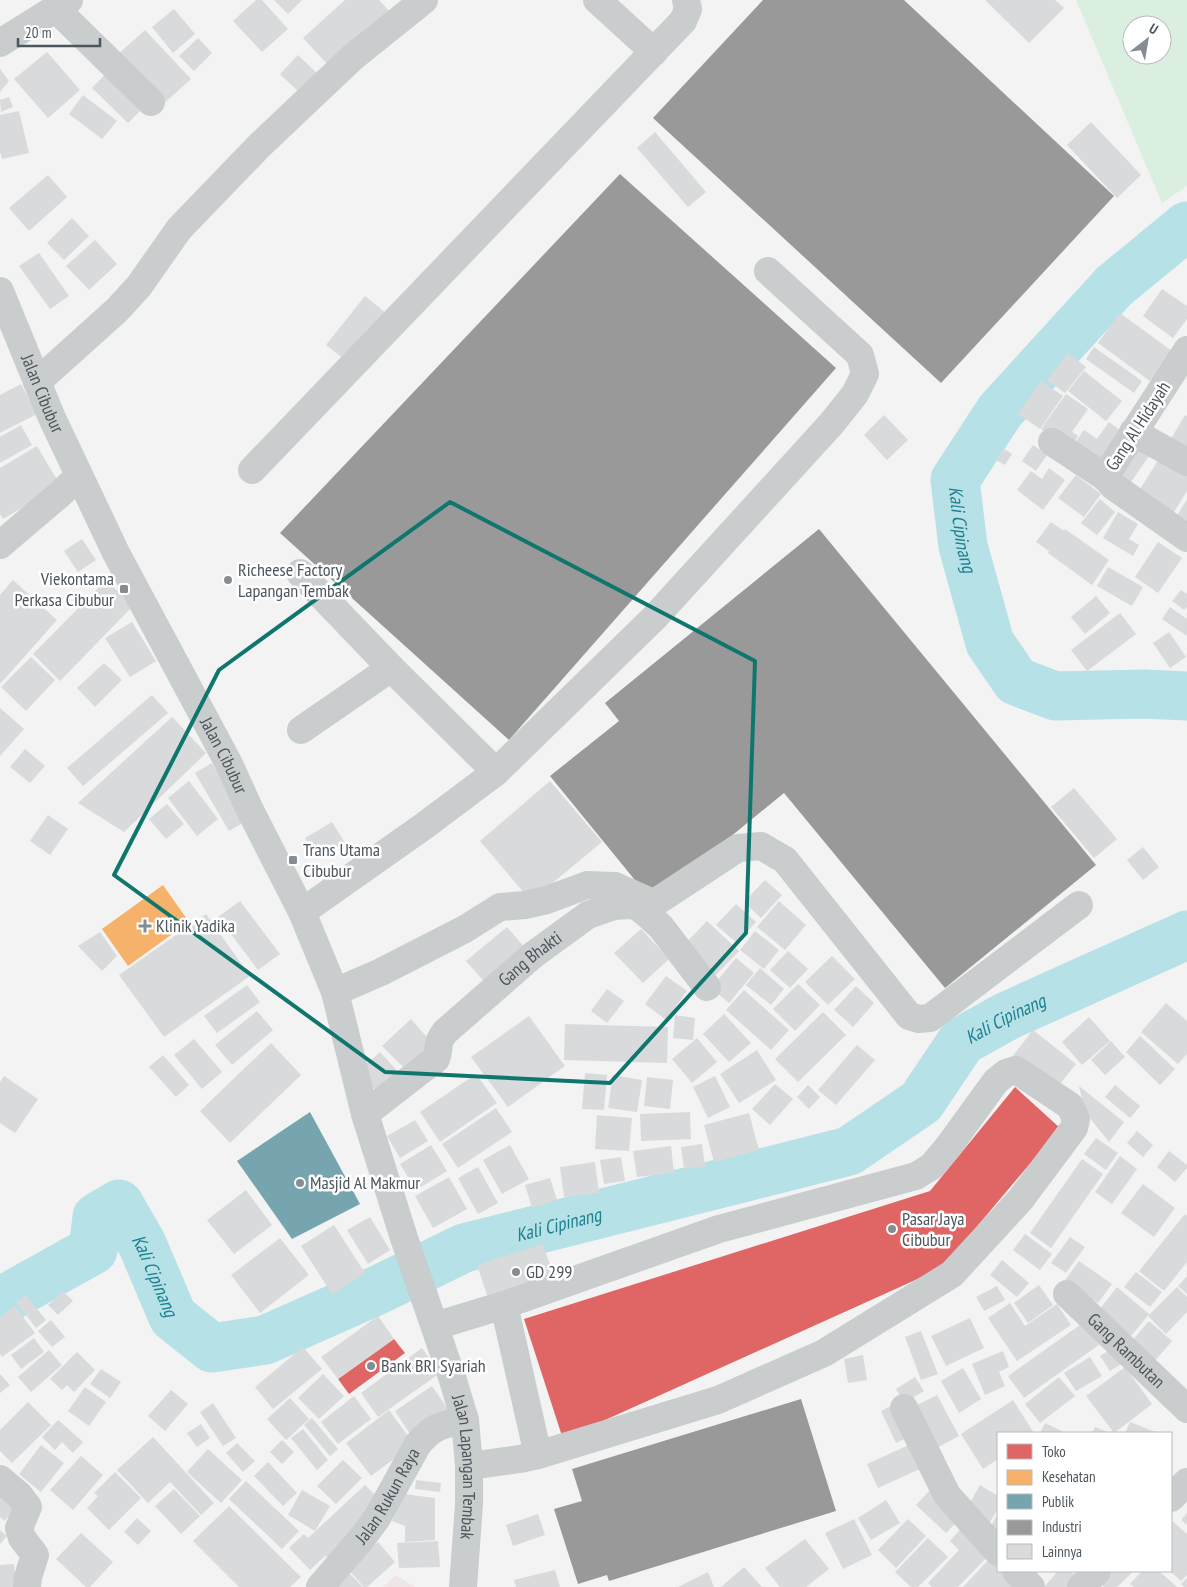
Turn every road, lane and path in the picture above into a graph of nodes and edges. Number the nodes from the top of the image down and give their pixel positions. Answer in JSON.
{"nodes":[{"id":1,"x":424,"y":0,"type":"edge"},
{"id":2,"x":597,"y":0,"type":"edge"},
{"id":3,"x":686,"y":0,"type":"edge"},
{"id":4,"x":63,"y":4,"type":"edge"},
{"id":5,"x":0,"y":43,"type":"edge"},
{"id":6,"x":654,"y":52,"type":"junction"},
{"id":7,"x":151,"y":102,"type":"dead end"},
{"id":8,"x":768,"y":272,"type":"dead end"},
{"id":9,"x":0,"y":292,"type":"edge"},
{"id":10,"x":1187,"y":350,"type":"edge"},
{"id":11,"x":37,"y":382,"type":"junction"},
{"id":12,"x":1133,"y":432,"type":"junction"},
{"id":13,"x":1052,"y":442,"type":"dead end"},
{"id":14,"x":1187,"y":462,"type":"edge"},
{"id":15,"x":252,"y":470,"type":"dead end"},
{"id":16,"x":79,"y":476,"type":"junction"},
{"id":17,"x":1105,"y":477,"type":"junction"},
{"id":18,"x":1187,"y":538,"type":"edge"},
{"id":19,"x":0,"y":545,"type":"edge"},
{"id":20,"x":300,"y":573,"type":"dead end"},
{"id":21,"x":391,"y":668,"type":"junction"},
{"id":22,"x":301,"y":730,"type":"dead end"},
{"id":23,"x":496,"y":772,"type":"junction"},
{"id":24,"x":1079,"y":905,"type":"dead end"},
{"id":25,"x":302,"y":912,"type":"junction"},
{"id":26,"x":707,"y":987,"type":"dead end"},
{"id":27,"x":335,"y":992,"type":"junction"},
{"id":28,"x":365,"y":1114,"type":"junction"},
{"id":29,"x":404,"y":1238,"type":"joint"},
{"id":30,"x":1067,"y":1294,"type":"dead end"},
{"id":31,"x":504,"y":1304,"type":"junction"},
{"id":32,"x":435,"y":1326,"type":"junction"},
{"id":33,"x":904,"y":1408,"type":"dead end"},
{"id":34,"x":1187,"y":1409,"type":"edge"},
{"id":35,"x":465,"y":1420,"type":"junction"},
{"id":36,"x":538,"y":1455,"type":"junction"},
{"id":37,"x":469,"y":1466,"type":"junction"},
{"id":38,"x":0,"y":1478,"type":"edge"},
{"id":39,"x":1187,"y":1482,"type":"edge"},
{"id":40,"x":1172,"y":1497,"type":"edge"},
{"id":41,"x":997,"y":1551,"type":"edge"},
{"id":42,"x":1017,"y":1572,"type":"edge"},
{"id":43,"x":1096,"y":1572,"type":"edge"},
{"id":44,"x":27,"y":1587,"type":"edge"},
{"id":45,"x":320,"y":1587,"type":"edge"},
{"id":46,"x":463,"y":1587,"type":"edge"},
{"id":47,"x":1031,"y":1587,"type":"edge"},
{"id":48,"x":1081,"y":1587,"type":"edge"}],
"edges":[{"from":1,"to":11,"type":"street"},
{"from":2,"to":6,"type":"street"},
{"from":3,"to":6,"type":"street"},
{"from":4,"to":5,"type":"street"},
{"from":4,"to":7,"type":"street"},
{"from":6,"to":15,"type":"street"},
{"from":8,"to":23,"type":"street"},
{"from":9,"to":11,"type":"street","name":"Jalan Cibubur"},
{"from":10,"to":12,"type":"street","name":"Gang Al Hidayah"},
{"from":11,"to":16,"type":"street","name":"Jalan Cibubur"},
{"from":12,"to":14,"type":"street"},
{"from":12,"to":17,"type":"street","name":"Gang Al Hidayah"},
{"from":13,"to":17,"type":"street","name":"Gang Al Hidayah"},
{"from":16,"to":19,"type":"street"},
{"from":16,"to":25,"type":"street","name":"Jalan Cibubur"},
{"from":17,"to":18,"type":"street","name":"Gang Al Hidayah"},
{"from":20,"to":21,"type":"street"},
{"from":21,"to":22,"type":"street"},
{"from":21,"to":23,"type":"street"},
{"from":23,"to":25,"type":"street"},
{"from":24,"to":27,"type":"street"},
{"from":25,"to":27,"type":"street","name":"Jalan Cibubur"},
{"from":26,"to":28,"type":"street","name":"Gang Bhakti"},
{"from":27,"to":28,"type":"street","name":"Jalan Cibubur"},
{"from":28,"to":29,"type":"street","name":"Jalan Cibubur"},
{"from":29,"to":32,"type":"street","name":"Jalan Lapangan Tembak"},
{"from":30,"to":34,"type":"street","name":"Gang Rambutan"},
{"from":31,"to":32,"type":"street"},
{"from":31,"to":36,"type":"street"},
{"from":31,"to":36,"type":"street"},
{"from":32,"to":35,"type":"street","name":"Jalan Lapangan Tembak"},
{"from":33,"to":41,"type":"street"},
{"from":35,"to":37,"type":"street","name":"Jalan Lapangan Tembak"},
{"from":35,"to":45,"type":"street","name":"Jalan Rukun Raya"},
{"from":36,"to":37,"type":"street"},
{"from":37,"to":46,"type":"street","name":"Jalan Lapangan Tembak"},
{"from":38,"to":44,"type":"street"},
{"from":39,"to":40,"type":"street"},
{"from":42,"to":47,"type":"street"},
{"from":43,"to":48,"type":"street"}]}
